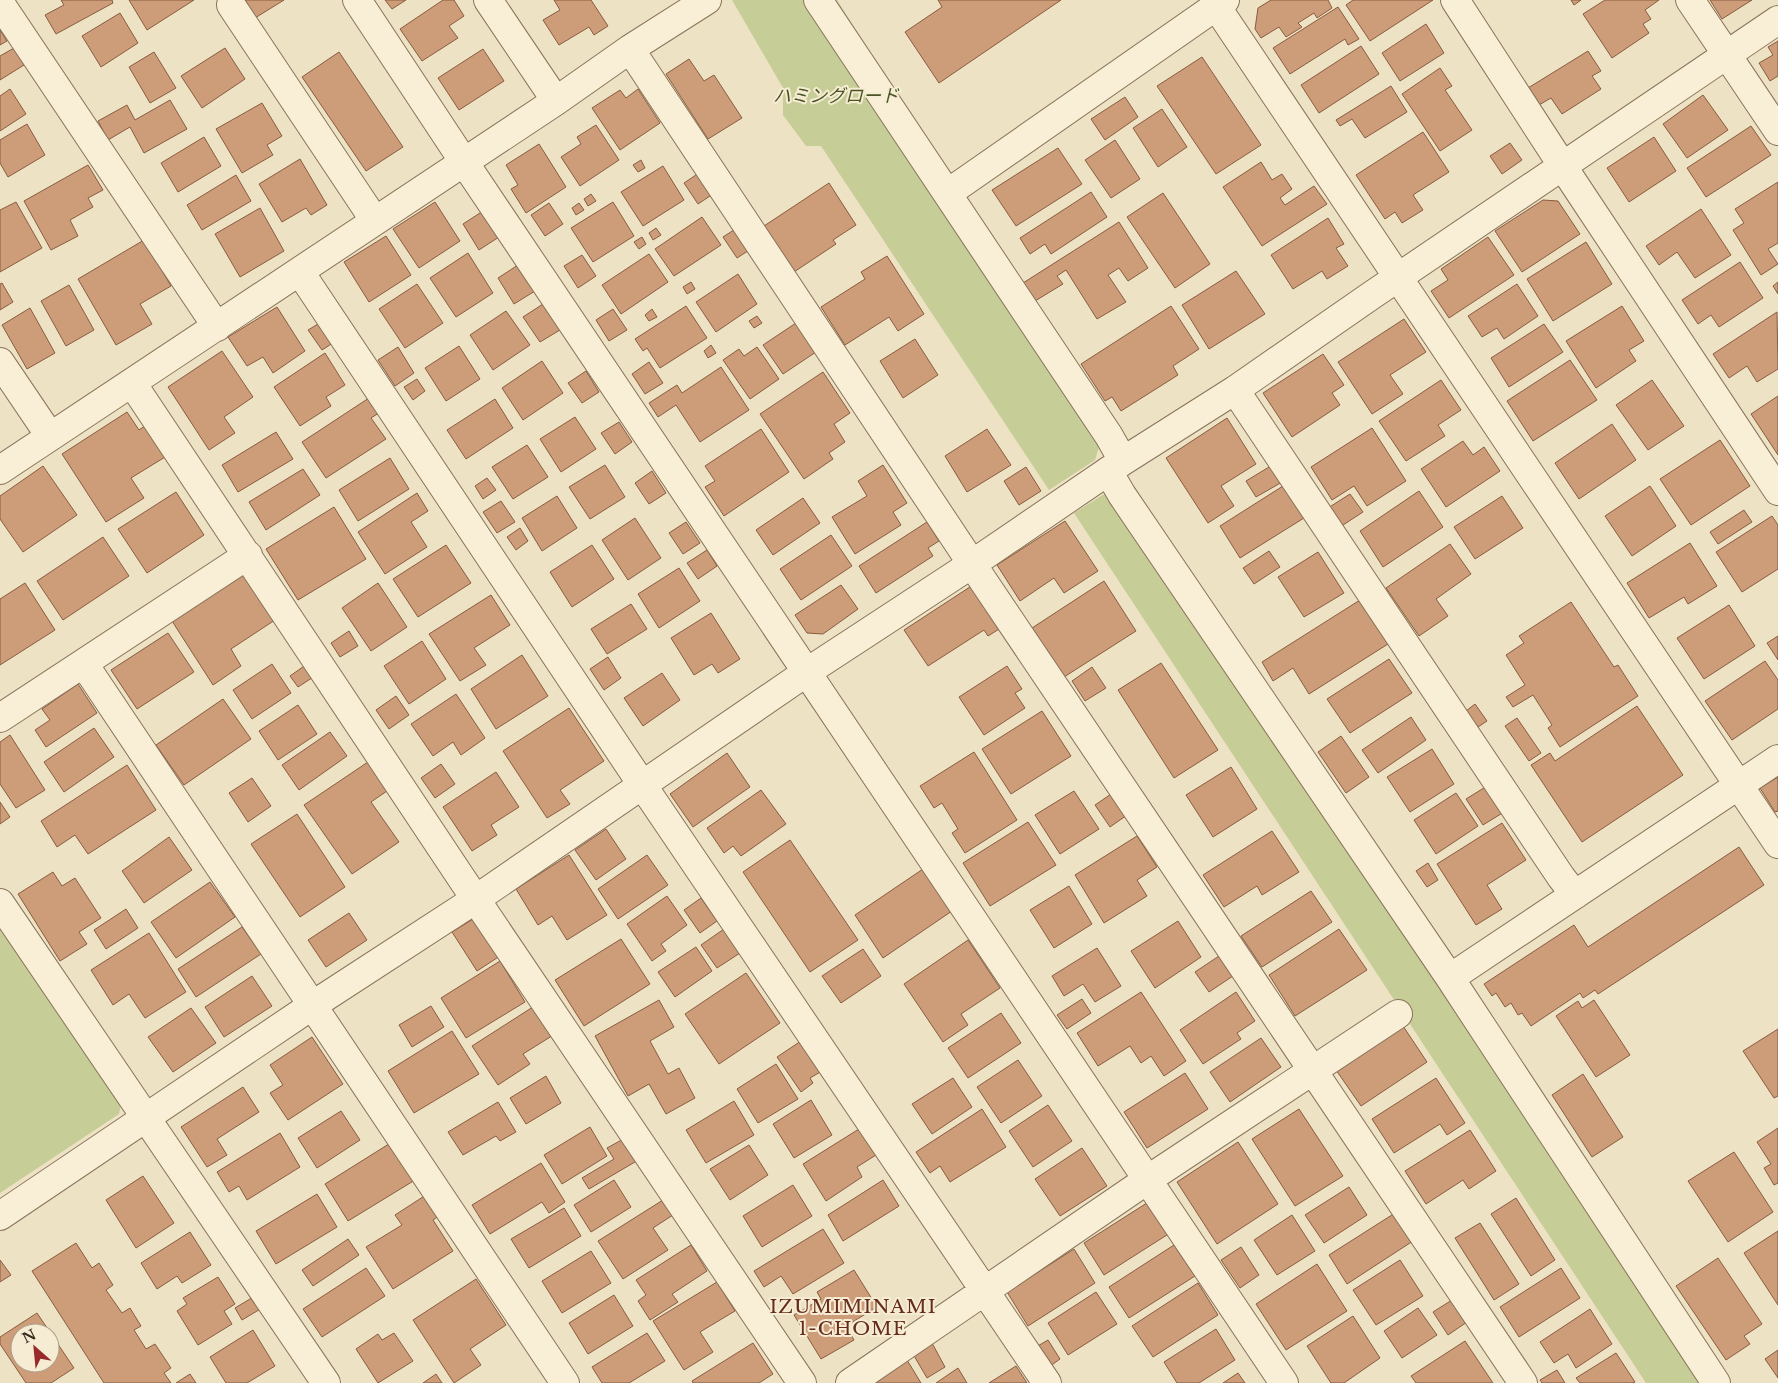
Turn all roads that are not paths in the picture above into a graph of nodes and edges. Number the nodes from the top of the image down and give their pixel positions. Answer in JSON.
{"nodes":[{"id":1,"x":357,"y":0,"type":"edge"},
{"id":2,"x":488,"y":0,"type":"edge"},
{"id":3,"x":707,"y":0,"type":"edge"},
{"id":4,"x":818,"y":0,"type":"edge"},
{"id":5,"x":1455,"y":0,"type":"edge"},
{"id":6,"x":1690,"y":0,"type":"edge"},
{"id":7,"x":0,"y":3,"type":"edge"},
{"id":8,"x":1221,"y":3,"type":"edge"},
{"id":9,"x":231,"y":6,"type":"dead end"},
{"id":10,"x":1778,"y":20,"type":"edge"},
{"id":11,"x":630,"y":49,"type":"junction"},
{"id":12,"x":1727,"y":56,"type":"junction"},
{"id":13,"x":556,"y":101,"type":"junction"},
{"id":14,"x":1778,"y":131,"type":"edge"},
{"id":15,"x":464,"y":162,"type":"junction"},
{"id":16,"x":1563,"y":166,"type":"junction"},
{"id":17,"x":948,"y":193,"type":"junction"},
{"id":18,"x":375,"y":221,"type":"junction"},
{"id":19,"x":300,"y":272,"type":"junction"},
{"id":20,"x":1399,"y":278,"type":"junction"},
{"id":21,"x":218,"y":327,"type":"junction"},
{"id":22,"x":0,"y":362,"type":"edge"},
{"id":23,"x":132,"y":383,"type":"junction"},
{"id":24,"x":1235,"y":390,"type":"junction"},
{"id":25,"x":50,"y":436,"type":"junction"},
{"id":26,"x":1115,"y":466,"type":"junction"},
{"id":27,"x":0,"y":470,"type":"edge"},
{"id":28,"x":1778,"y":490,"type":"edge"},
{"id":29,"x":248,"y":555,"type":"junction"},
{"id":30,"x":972,"y":564,"type":"junction"},
{"id":31,"x":84,"y":664,"type":"junction"},
{"id":32,"x":807,"y":672,"type":"junction"},
{"id":33,"x":0,"y":718,"type":"edge"},
{"id":34,"x":1778,"y":759,"type":"edge"},
{"id":35,"x":1738,"y":785,"type":"junction"},
{"id":36,"x":643,"y":786,"type":"junction"},
{"id":37,"x":1778,"y":844,"type":"edge"},
{"id":38,"x":1575,"y":895,"type":"junction"},
{"id":39,"x":476,"y":899,"type":"junction"},
{"id":40,"x":0,"y":903,"type":"edge"},
{"id":41,"x":1450,"y":978,"type":"junction"},
{"id":42,"x":313,"y":1005,"type":"junction"},
{"id":43,"x":1398,"y":1014,"type":"dead end"},
{"id":44,"x":1313,"y":1070,"type":"junction"},
{"id":45,"x":146,"y":1117,"type":"junction"},
{"id":46,"x":1147,"y":1180,"type":"junction"},
{"id":47,"x":0,"y":1216,"type":"edge"},
{"id":48,"x":985,"y":1292,"type":"junction"},
{"id":49,"x":326,"y":1383,"type":"edge"},
{"id":50,"x":565,"y":1383,"type":"edge"},
{"id":51,"x":802,"y":1383,"type":"edge"},
{"id":52,"x":850,"y":1383,"type":"edge"},
{"id":53,"x":1046,"y":1383,"type":"edge"},
{"id":54,"x":1284,"y":1383,"type":"edge"},
{"id":55,"x":1523,"y":1383,"type":"edge"},
{"id":56,"x":1716,"y":1383,"type":"edge"}],
"edges":[{"from":1,"to":15,"type":"street"},
{"from":2,"to":13,"type":"street"},
{"from":3,"to":11,"type":"street"},
{"from":4,"to":17,"type":"street"},
{"from":5,"to":16,"type":"street"},
{"from":6,"to":12,"type":"street"},
{"from":7,"to":21,"type":"street"},
{"from":8,"to":17,"type":"street"},
{"from":8,"to":20,"type":"street"},
{"from":9,"to":18,"type":"street"},
{"from":10,"to":12,"type":"street"},
{"from":11,"to":13,"type":"street"},
{"from":11,"to":30,"type":"street"},
{"from":12,"to":14,"type":"street"},
{"from":12,"to":16,"type":"street"},
{"from":13,"to":15,"type":"street"},
{"from":15,"to":18,"type":"street"},
{"from":15,"to":32,"type":"street"},
{"from":16,"to":20,"type":"street"},
{"from":16,"to":28,"type":"street"},
{"from":17,"to":26,"type":"street"},
{"from":18,"to":19,"type":"street"},
{"from":19,"to":21,"type":"street"},
{"from":19,"to":36,"type":"street"},
{"from":20,"to":24,"type":"street"},
{"from":20,"to":35,"type":"street"},
{"from":21,"to":23,"type":"street"},
{"from":22,"to":25,"type":"street"},
{"from":23,"to":25,"type":"street"},
{"from":23,"to":29,"type":"street"},
{"from":24,"to":26,"type":"street"},
{"from":24,"to":38,"type":"street"},
{"from":25,"to":27,"type":"street"},
{"from":26,"to":30,"type":"street"},
{"from":26,"to":41,"type":"street"},
{"from":29,"to":31,"type":"street"},
{"from":29,"to":39,"type":"street"},
{"from":30,"to":32,"type":"street"},
{"from":30,"to":44,"type":"street"},
{"from":31,"to":33,"type":"street"},
{"from":31,"to":42,"type":"street"},
{"from":32,"to":36,"type":"street"},
{"from":32,"to":46,"type":"street"},
{"from":34,"to":35,"type":"street"},
{"from":35,"to":37,"type":"street"},
{"from":35,"to":38,"type":"street"},
{"from":36,"to":39,"type":"street"},
{"from":36,"to":48,"type":"street"},
{"from":38,"to":41,"type":"street"},
{"from":39,"to":42,"type":"street"},
{"from":39,"to":51,"type":"street"},
{"from":40,"to":45,"type":"street"},
{"from":41,"to":56,"type":"street"},
{"from":42,"to":45,"type":"street"},
{"from":42,"to":50,"type":"street"},
{"from":43,"to":44,"type":"street"},
{"from":44,"to":46,"type":"street"},
{"from":44,"to":55,"type":"street"},
{"from":45,"to":47,"type":"street"},
{"from":45,"to":49,"type":"street"},
{"from":46,"to":48,"type":"street"},
{"from":46,"to":54,"type":"street"},
{"from":48,"to":52,"type":"street"},
{"from":48,"to":53,"type":"street"}]}
